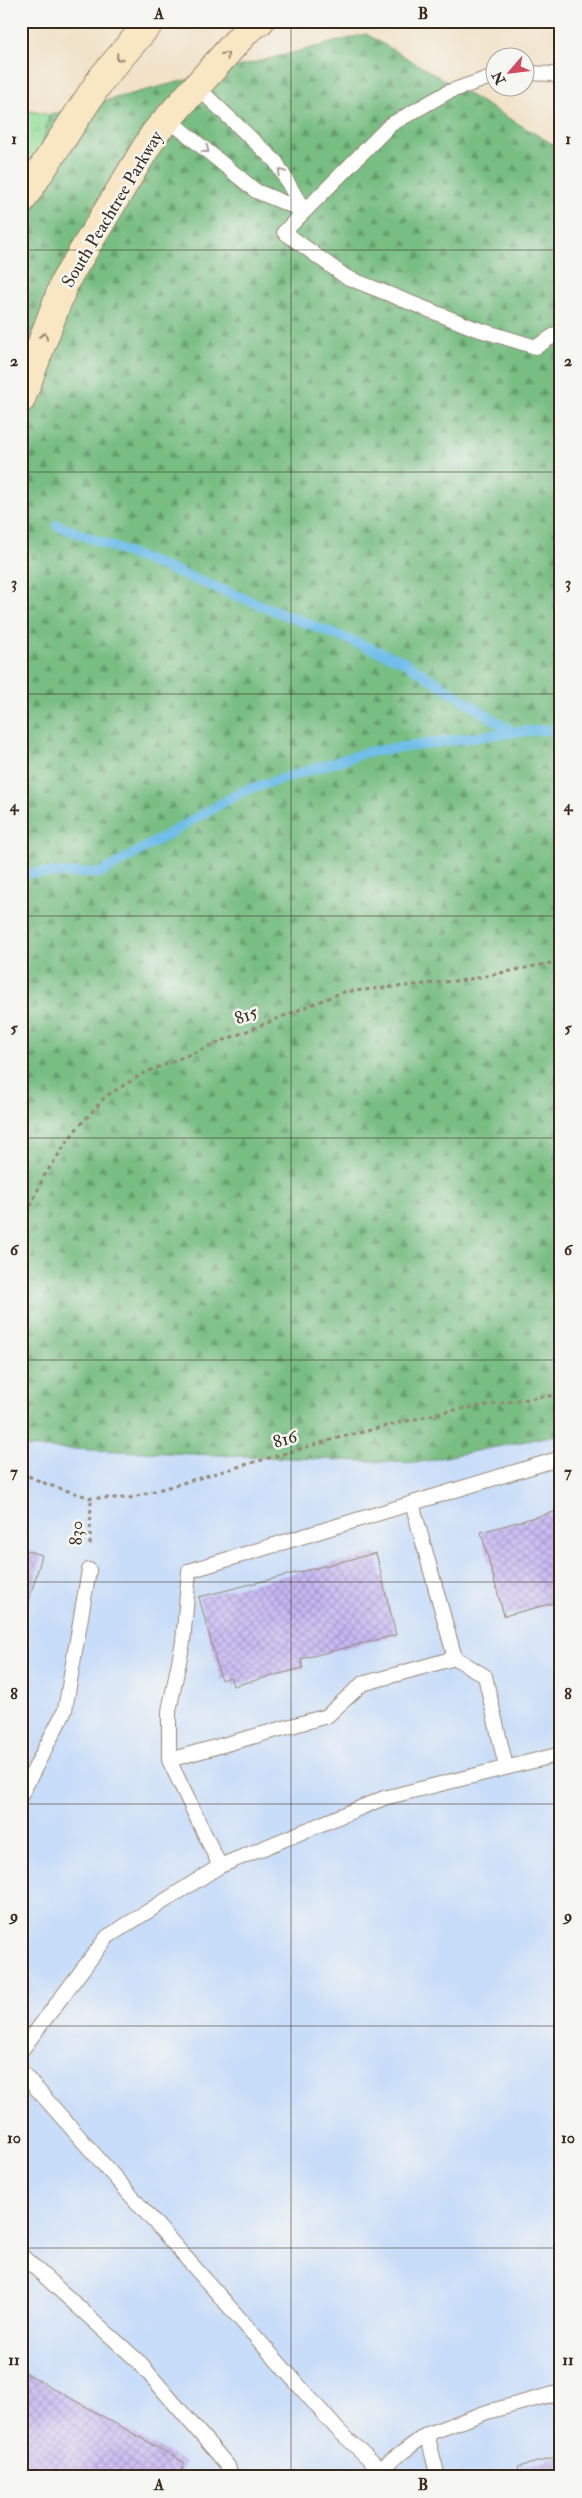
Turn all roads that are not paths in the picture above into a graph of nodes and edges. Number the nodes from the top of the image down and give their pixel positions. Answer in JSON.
{"nodes":[{"id":1,"x":151,"y":21,"type":"edge"},
{"id":2,"x":260,"y":21,"type":"edge"},
{"id":3,"x":534,"y":73,"type":"edge"},
{"id":4,"x":561,"y":78,"type":"edge"},
{"id":5,"x":484,"y":79,"type":"edge"},
{"id":6,"x":197,"y":87,"type":"junction"},
{"id":7,"x":168,"y":120,"type":"junction"},
{"id":8,"x":21,"y":201,"type":"edge"},
{"id":9,"x":304,"y":211,"type":"junction"},
{"id":10,"x":561,"y":331,"type":"edge"},
{"id":11,"x":21,"y":398,"type":"edge"},
{"id":12,"x":561,"y":1458,"type":"edge"},
{"id":13,"x":412,"y":1503,"type":"junction"},
{"id":14,"x":89,"y":1570,"type":"road end"},
{"id":15,"x":455,"y":1658,"type":"junction"},
{"id":16,"x":561,"y":1754,"type":"edge"},
{"id":17,"x":169,"y":1760,"type":"junction"},
{"id":18,"x":506,"y":1767,"type":"junction"},
{"id":19,"x":21,"y":1795,"type":"edge"},
{"id":20,"x":220,"y":1866,"type":"junction"},
{"id":21,"x":21,"y":2051,"type":"edge"},
{"id":22,"x":21,"y":2071,"type":"edge"},
{"id":23,"x":21,"y":2255,"type":"edge"},
{"id":24,"x":561,"y":2392,"type":"edge"},
{"id":25,"x":427,"y":2434,"type":"junction"},
{"id":26,"x":379,"y":2473,"type":"edge"},
{"id":27,"x":231,"y":2477,"type":"edge"},
{"id":28,"x":438,"y":2477,"type":"edge"}],
"edges":[{"from":1,"to":8,"type":"main road","one_way":true},
{"from":6,"to":2,"type":"main road","name":"South Peachtree Parkway","one_way":true},
{"from":3,"to":4,"type":"lane"},
{"from":5,"to":9,"type":"lane"},
{"from":6,"to":7,"type":"main road","name":"South Peachtree Parkway"},
{"from":9,"to":6,"type":"lane","one_way":true},
{"from":7,"to":9,"type":"lane","one_way":true},
{"from":11,"to":7,"type":"main road","name":"South Peachtree Parkway","one_way":true},
{"from":9,"to":10,"type":"lane"},
{"from":12,"to":13,"type":"lane"},
{"from":13,"to":15,"type":"lane"},
{"from":13,"to":17,"type":"lane"},
{"from":14,"to":19,"type":"lane"},
{"from":15,"to":17,"type":"lane"},
{"from":15,"to":18,"type":"lane"},
{"from":16,"to":18,"type":"lane"},
{"from":17,"to":20,"type":"lane"},
{"from":18,"to":20,"type":"lane"},
{"from":20,"to":21,"type":"lane"},
{"from":22,"to":26,"type":"lane"},
{"from":23,"to":27,"type":"lane"},
{"from":24,"to":25,"type":"lane"},
{"from":25,"to":26,"type":"lane"},
{"from":25,"to":28,"type":"lane"}]}
